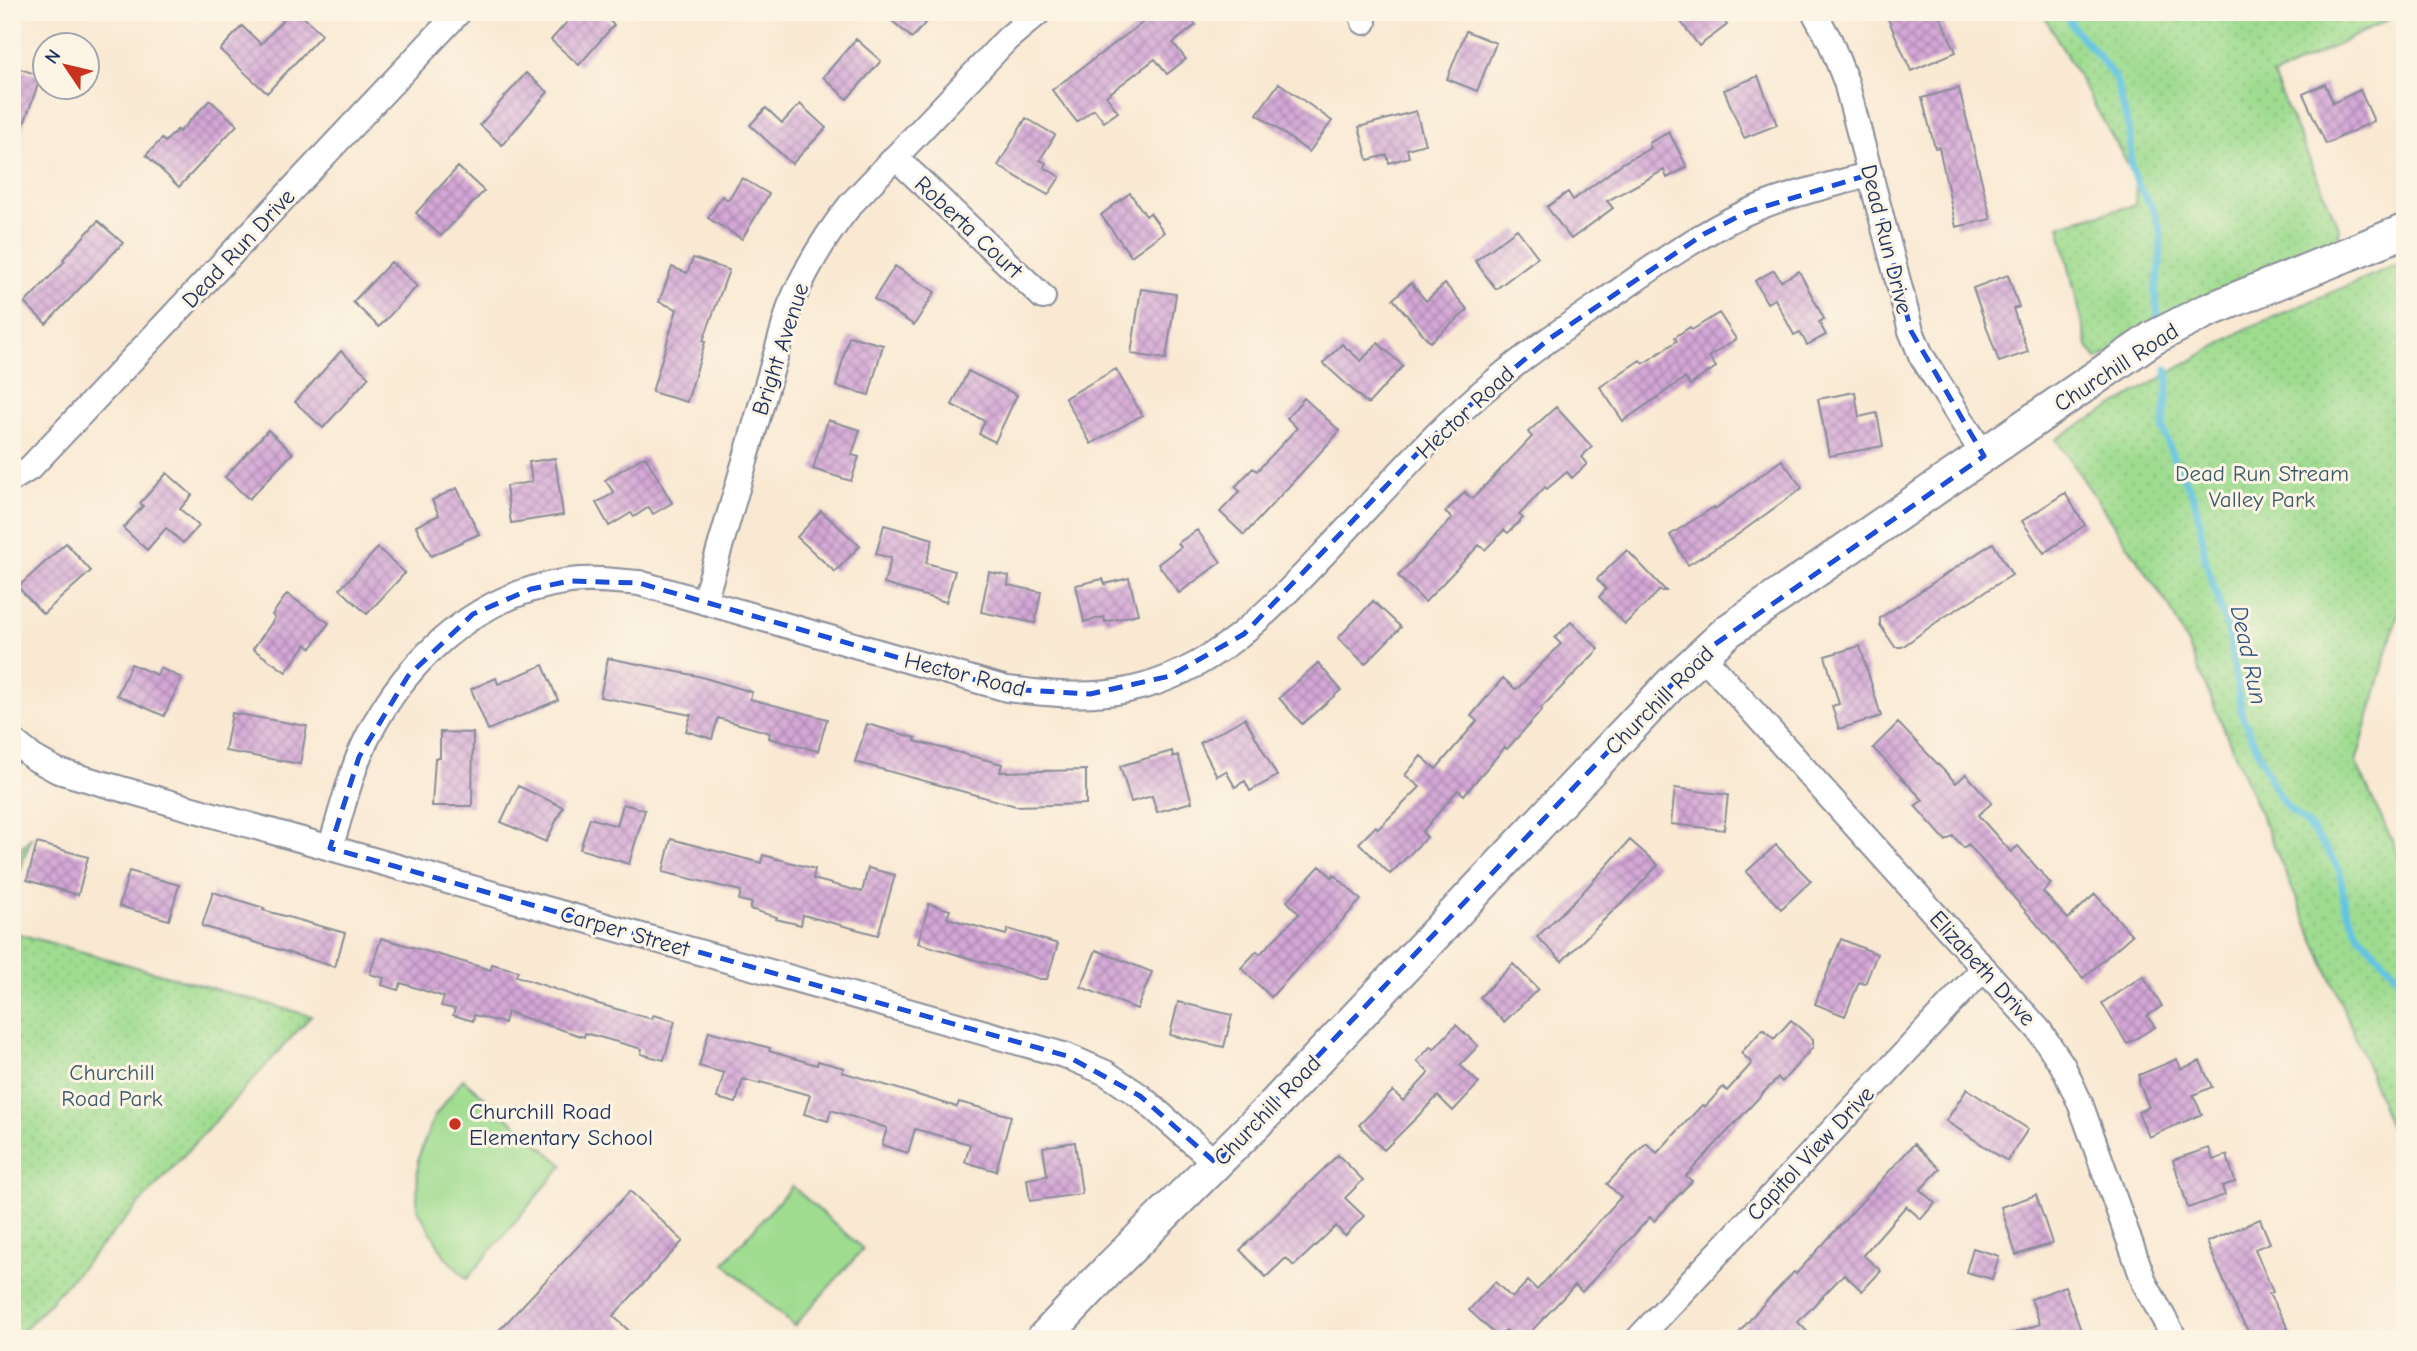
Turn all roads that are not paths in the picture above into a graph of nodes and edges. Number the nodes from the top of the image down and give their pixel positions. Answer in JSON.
{"nodes":[{"id":1,"x":459,"y":12,"type":"edge"},
{"id":2,"x":1039,"y":12,"type":"edge"},
{"id":3,"x":1814,"y":12,"type":"edge"},
{"id":4,"x":895,"y":157,"type":"junction"},
{"id":5,"x":1871,"y":174,"type":"junction"},
{"id":6,"x":2405,"y":231,"type":"edge"},
{"id":7,"x":1043,"y":297,"type":"dead end"},
{"id":8,"x":1984,"y":456,"type":"junction"},
{"id":9,"x":12,"y":479,"type":"edge"},
{"id":10,"x":704,"y":602,"type":"junction"},
{"id":11,"x":1701,"y":654,"type":"junction"},
{"id":12,"x":12,"y":740,"type":"edge"},
{"id":13,"x":330,"y":848,"type":"junction"},
{"id":14,"x":1984,"y":968,"type":"junction"},
{"id":15,"x":1216,"y":1163,"type":"junction"},
{"id":16,"x":1043,"y":1339,"type":"edge"},
{"id":17,"x":1638,"y":1339,"type":"edge"},
{"id":18,"x":2175,"y":1339,"type":"edge"}],
"edges":[{"from":1,"to":9,"type":"street","name":"Dead Run Drive"},
{"from":2,"to":4,"type":"street","name":"Bright Avenue"},
{"from":3,"to":5,"type":"street","name":"Dead Run Drive"},
{"from":4,"to":7,"type":"street","name":"Roberta Court"},
{"from":4,"to":10,"type":"street","name":"Bright Avenue"},
{"from":5,"to":8,"type":"street","name":"Dead Run Drive"},
{"from":5,"to":10,"type":"street","name":"Hector Road"},
{"from":6,"to":8,"type":"street","name":"Churchill Road"},
{"from":8,"to":11,"type":"street","name":"Churchill Road"},
{"from":10,"to":13,"type":"street","name":"Hector Road"},
{"from":11,"to":14,"type":"street","name":"Elizabeth Drive"},
{"from":11,"to":15,"type":"street","name":"Churchill Road"},
{"from":12,"to":13,"type":"street","name":"Carper Street"},
{"from":13,"to":15,"type":"street","name":"Carper Street"},
{"from":14,"to":17,"type":"street","name":"Capitol View Drive"},
{"from":14,"to":18,"type":"street","name":"Elizabeth Drive"},
{"from":15,"to":16,"type":"street","name":"Churchill Road"}]}
